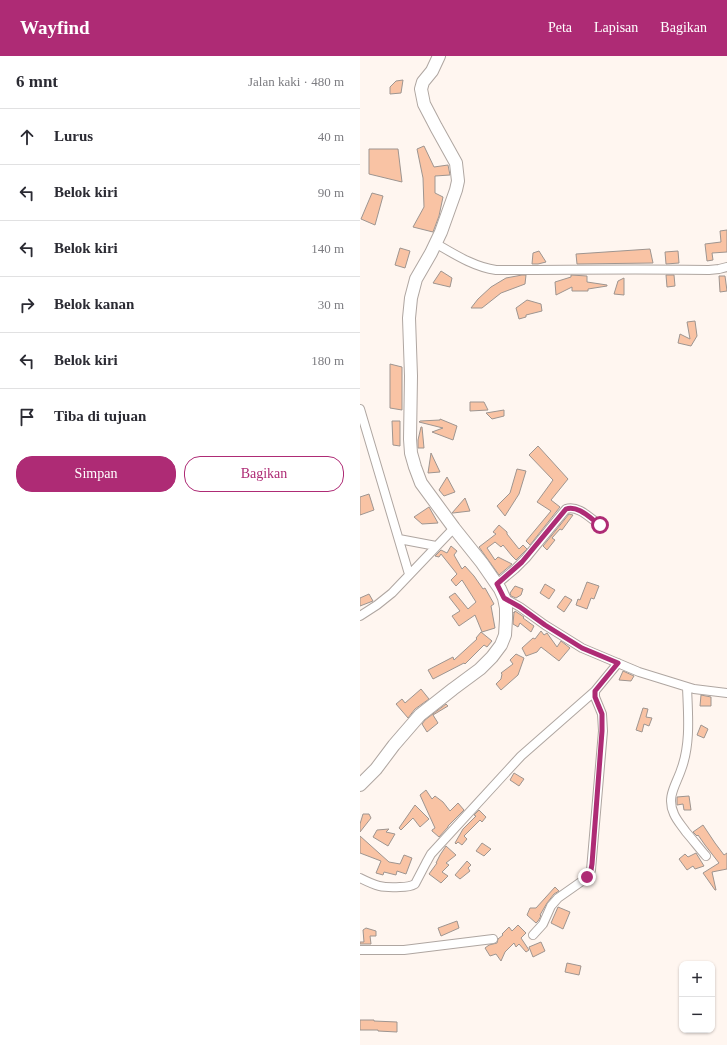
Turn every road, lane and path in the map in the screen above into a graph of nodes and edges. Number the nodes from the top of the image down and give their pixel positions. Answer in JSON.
{"nodes":[{"id":1,"x":439,"y":56,"type":"edge"},
{"id":2,"x":435,"y":243,"type":"junction"},
{"id":3,"x":727,"y":267,"type":"edge"},
{"id":4,"x":360,"y":409,"type":"edge"},
{"id":5,"x":600,"y":525,"type":"dead end"},
{"id":6,"x":454,"y":528,"type":"junction"},
{"id":7,"x":399,"y":540,"type":"junction"},
{"id":8,"x":436,"y":546,"type":"junction"},
{"id":9,"x":409,"y":574,"type":"junction"},
{"id":10,"x":497,"y":584,"type":"junction"},
{"id":11,"x":504,"y":598,"type":"junction"},
{"id":12,"x":360,"y":616,"type":"edge"},
{"id":13,"x":618,"y":663,"type":"junction"},
{"id":14,"x":687,"y":687,"type":"junction"},
{"id":15,"x":595,"y":691,"type":"junction"},
{"id":16,"x":727,"y":693,"type":"edge"},
{"id":17,"x":360,"y":785,"type":"edge"},
{"id":18,"x":706,"y":856,"type":"dead end"},
{"id":19,"x":360,"y":878,"type":"edge"},
{"id":20,"x":532,"y":935,"type":"dead end"},
{"id":21,"x":493,"y":939,"type":"dead end"},
{"id":22,"x":360,"y":950,"type":"edge"}],
"edges":[{"from":1,"to":2,"type":"main road"},
{"from":2,"to":3,"type":"street"},
{"from":2,"to":6,"type":"main road"},
{"from":4,"to":7,"type":"street"},
{"from":5,"to":10,"type":"street"},
{"from":6,"to":8,"type":"street"},
{"from":6,"to":10,"type":"main road"},
{"from":7,"to":8,"type":"street"},
{"from":7,"to":9,"type":"street"},
{"from":8,"to":9,"type":"street"},
{"from":9,"to":12,"type":"street"},
{"from":10,"to":11,"type":"main road"},
{"from":11,"to":13,"type":"street"},
{"from":11,"to":17,"type":"main road"},
{"from":13,"to":14,"type":"street"},
{"from":13,"to":15,"type":"street"},
{"from":14,"to":16,"type":"street"},
{"from":14,"to":18,"type":"street"},
{"from":15,"to":19,"type":"street"},
{"from":15,"to":20,"type":"street"},
{"from":21,"to":22,"type":"street"}]}
